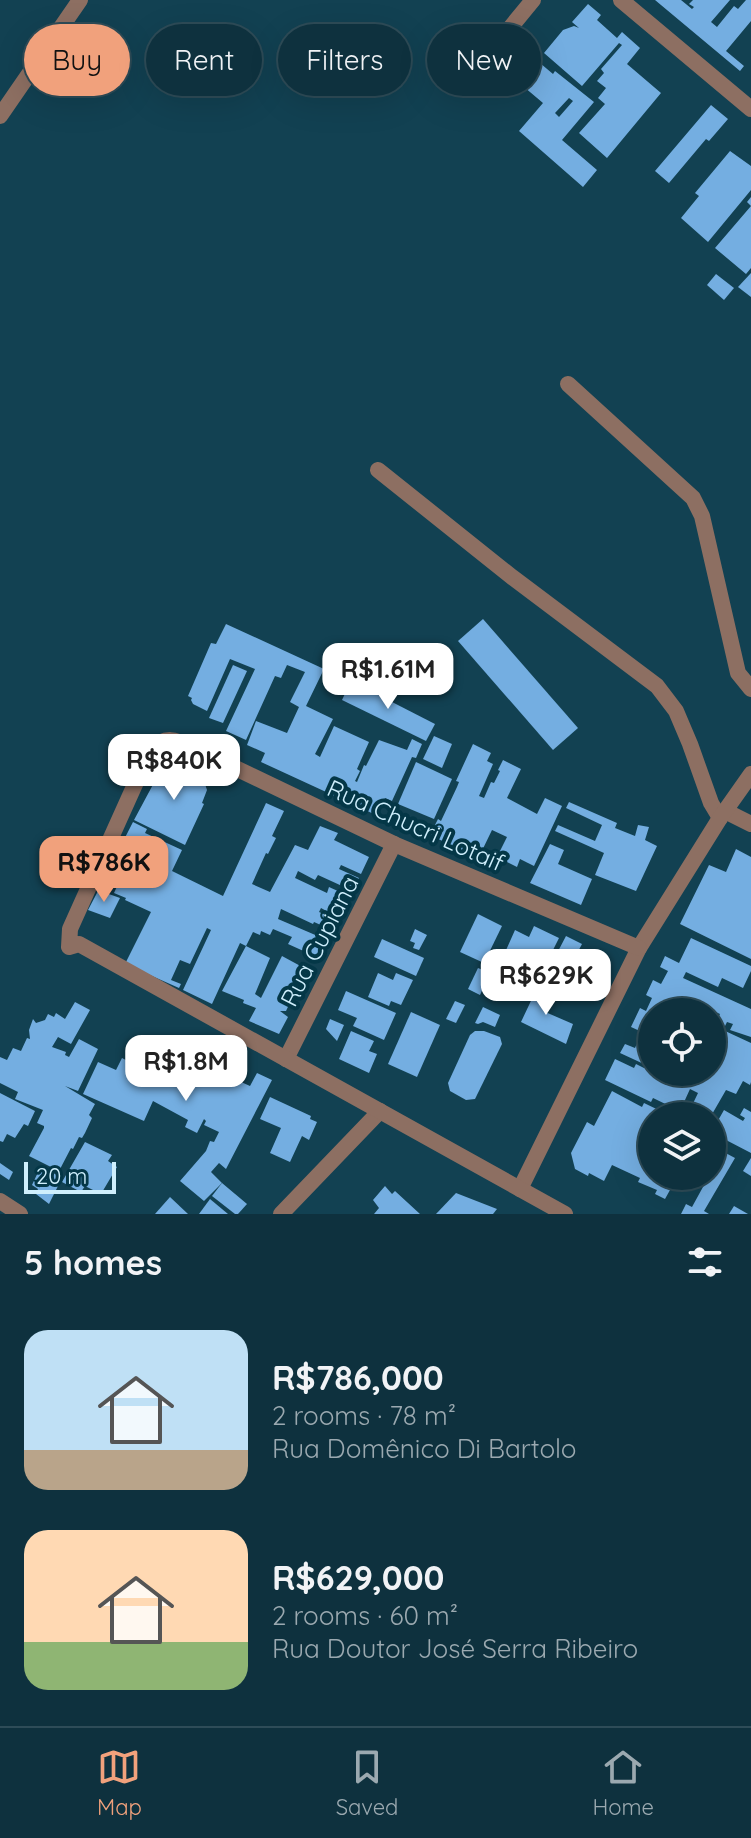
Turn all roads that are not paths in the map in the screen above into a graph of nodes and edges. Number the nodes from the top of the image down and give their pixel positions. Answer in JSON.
{"nodes":[{"id":1,"x":80,"y":0,"type":"edge"},
{"id":2,"x":533,"y":0,"type":"edge"},
{"id":3,"x":621,"y":0,"type":"edge"},
{"id":4,"x":513,"y":24,"type":"edge"},
{"id":5,"x":751,"y":109,"type":"edge"},
{"id":6,"x":0,"y":116,"type":"edge"},
{"id":7,"x":568,"y":384,"type":"dead end"},
{"id":8,"x":378,"y":470,"type":"dead end"},
{"id":9,"x":751,"y":689,"type":"edge"},
{"id":10,"x":751,"y":774,"type":"edge"},
{"id":11,"x":722,"y":814,"type":"junction"},
{"id":12,"x":751,"y":824,"type":"edge"},
{"id":13,"x":394,"y":844,"type":"junction"},
{"id":14,"x":639,"y":948,"type":"junction"},
{"id":15,"x":286,"y":1059,"type":"junction"},
{"id":16,"x":380,"y":1111,"type":"junction"},
{"id":17,"x":520,"y":1189,"type":"junction"},
{"id":18,"x":0,"y":1201,"type":"edge"},
{"id":19,"x":20,"y":1214,"type":"edge"},
{"id":20,"x":281,"y":1214,"type":"edge"},
{"id":21,"x":565,"y":1214,"type":"edge"}],
"edges":[{"from":1,"to":6,"type":"street"},
{"from":2,"to":4,"type":"street"},
{"from":3,"to":5,"type":"street"},
{"from":7,"to":9,"type":"street"},
{"from":8,"to":11,"type":"street"},
{"from":10,"to":11,"type":"street"},
{"from":11,"to":12,"type":"street"},
{"from":11,"to":14,"type":"street"},
{"from":13,"to":14,"type":"street","name":"Rua Chucri Lotaif"},
{"from":13,"to":15,"type":"street","name":"Rua Cupiana"},
{"from":13,"to":15,"type":"street","name":"Rua Chucri Lotaif"},
{"from":14,"to":17,"type":"street"},
{"from":15,"to":16,"type":"street"},
{"from":16,"to":17,"type":"street"},
{"from":16,"to":20,"type":"street"},
{"from":17,"to":21,"type":"street"},
{"from":18,"to":19,"type":"street"}]}
